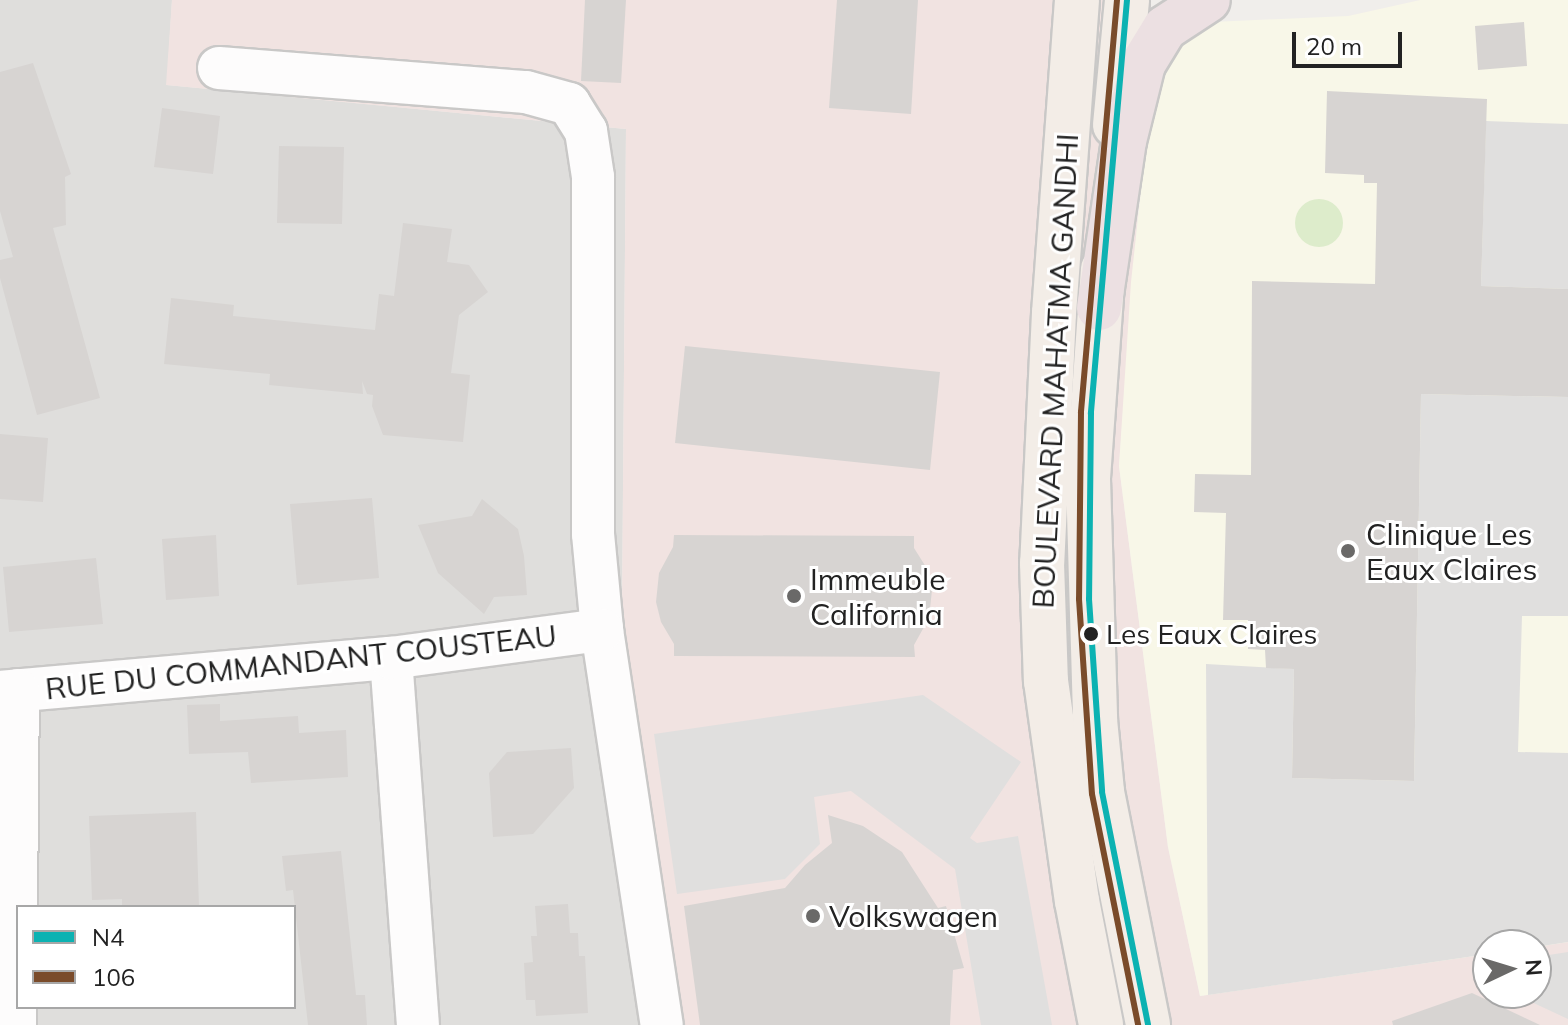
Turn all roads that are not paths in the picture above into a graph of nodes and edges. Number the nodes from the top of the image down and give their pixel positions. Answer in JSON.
{"nodes":[{"id":1,"x":1077,"y":0,"type":"edge"},
{"id":2,"x":1127,"y":0,"type":"edge"},
{"id":3,"x":1208,"y":0,"type":"edge"},
{"id":4,"x":219,"y":68,"type":"dead end"},
{"id":5,"x":1099,"y":308,"type":"junction"},
{"id":6,"x":602,"y":630,"type":"junction"},
{"id":7,"x":391,"y":658,"type":"junction"},
{"id":8,"x":9,"y":691,"type":"edge"},
{"id":9,"x":15,"y":1025,"type":"edge"},
{"id":10,"x":418,"y":1025,"type":"edge"},
{"id":11,"x":662,"y":1025,"type":"edge"},
{"id":12,"x":1101,"y":1025,"type":"edge"},
{"id":13,"x":1148,"y":1025,"type":"edge"}],
"edges":[{"from":1,"to":12,"type":"main road","name":"BOULEVARD MAHATMA GANDHI"},
{"from":2,"to":5,"type":"main road","name":"BOULEVARD MAHATMA GANDHI"},
{"from":3,"to":5,"type":"highway"},
{"from":4,"to":6,"type":"street"},
{"from":5,"to":13,"type":"main road","name":"BOULEVARD MAHATMA GANDHI"},
{"from":6,"to":7,"type":"street","name":"RUE DU COMMANDANT COUSTEAU"},
{"from":6,"to":11,"type":"street"},
{"from":7,"to":8,"type":"street","name":"RUE DU COMMANDANT COUSTEAU"},
{"from":7,"to":10,"type":"street"},
{"from":8,"to":9,"type":"street"}]}
